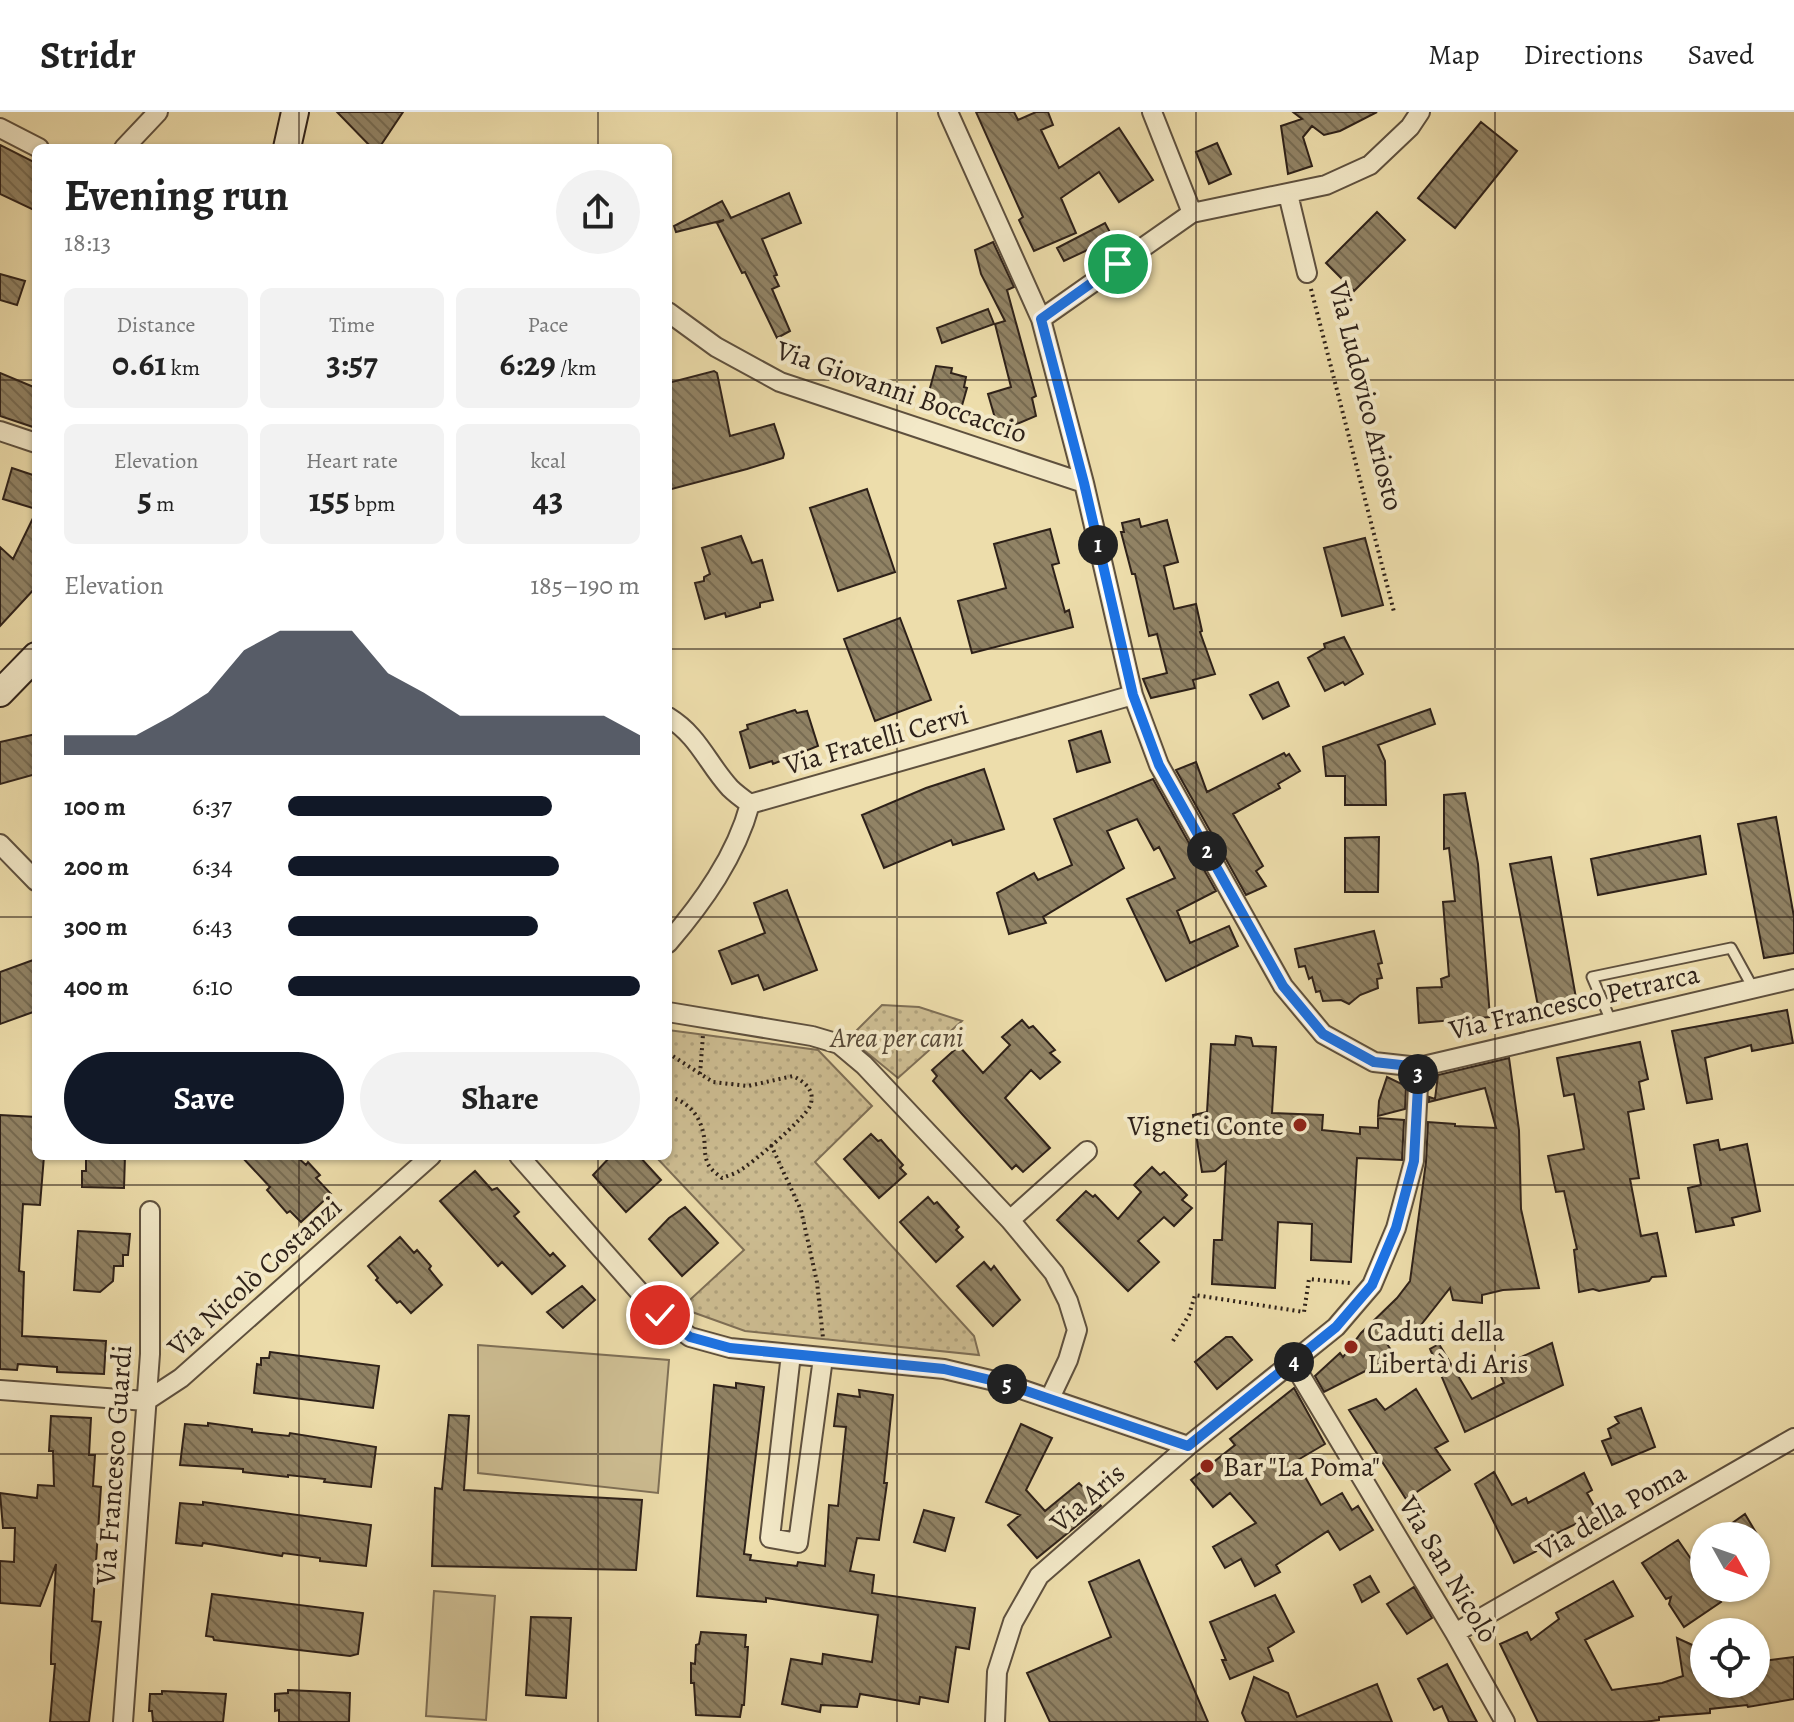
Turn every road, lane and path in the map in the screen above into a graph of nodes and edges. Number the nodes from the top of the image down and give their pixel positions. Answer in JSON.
{"nodes":[{"id":1,"x":158,"y":112,"type":"edge"},
{"id":2,"x":948,"y":112,"type":"edge"},
{"id":3,"x":1152,"y":112,"type":"edge"},
{"id":4,"x":1420,"y":112,"type":"edge"},
{"id":5,"x":0,"y":128,"type":"edge"},
{"id":6,"x":32,"y":144,"type":"edge"},
{"id":7,"x":128,"y":144,"type":"edge"},
{"id":8,"x":1288,"y":194,"type":"junction"},
{"id":9,"x":1192,"y":213,"type":"junction"},
{"id":10,"x":1307,"y":273,"type":"joint"},
{"id":11,"x":672,"y":315,"type":"edge"},
{"id":12,"x":1041,"y":319,"type":"junction"},
{"id":13,"x":0,"y":431,"type":"edge"},
{"id":14,"x":32,"y":442,"type":"edge"},
{"id":15,"x":1084,"y":483,"type":"junction"},
{"id":16,"x":1394,"y":612,"type":"dead end"},
{"id":17,"x":32,"y":660,"type":"edge"},
{"id":18,"x":0,"y":693,"type":"edge"},
{"id":19,"x":1133,"y":695,"type":"junction"},
{"id":20,"x":672,"y":720,"type":"edge"},
{"id":21,"x":750,"y":804,"type":"junction"},
{"id":22,"x":0,"y":844,"type":"edge"},
{"id":23,"x":32,"y":877,"type":"edge"},
{"id":24,"x":672,"y":938,"type":"edge"},
{"id":25,"x":1794,"y":979,"type":"edge"},
{"id":26,"x":1753,"y":988,"type":"junction"},
{"id":27,"x":672,"y":1013,"type":"edge"},
{"id":28,"x":1611,"y":1021,"type":"junction"},
{"id":29,"x":703,"y":1033,"type":"dead end"},
{"id":30,"x":672,"y":1056,"type":"edge"},
{"id":31,"x":1419,"y":1067,"type":"junction"},
{"id":32,"x":700,"y":1074,"type":"junction"},
{"id":33,"x":672,"y":1098,"type":"edge"},
{"id":34,"x":771,"y":1145,"type":"junction"},
{"id":35,"x":1087,"y":1151,"type":"dead end"},
{"id":36,"x":426,"y":1160,"type":"edge"},
{"id":37,"x":523,"y":1160,"type":"edge"},
{"id":38,"x":150,"y":1211,"type":"dead end"},
{"id":39,"x":1010,"y":1220,"type":"junction"},
{"id":40,"x":1372,"y":1285,"type":"junction"},
{"id":41,"x":1173,"y":1341,"type":"dead end"},
{"id":42,"x":823,"y":1351,"type":"junction"},
{"id":43,"x":791,"y":1354,"type":"junction"},
{"id":44,"x":1293,"y":1363,"type":"junction"},
{"id":45,"x":0,"y":1390,"type":"edge"},
{"id":46,"x":1050,"y":1398,"type":"junction"},
{"id":47,"x":146,"y":1401,"type":"junction"},
{"id":48,"x":1794,"y":1438,"type":"edge"},
{"id":49,"x":1188,"y":1446,"type":"junction"},
{"id":50,"x":1455,"y":1633,"type":"junction"},
{"id":51,"x":123,"y":1722,"type":"edge"},
{"id":52,"x":995,"y":1722,"type":"edge"},
{"id":53,"x":1505,"y":1722,"type":"edge"}],
"edges":[{"from":1,"to":7,"type":"street"},
{"from":2,"to":12,"type":"street","name":"Via Francesco Petrarca"},
{"from":3,"to":9,"type":"street"},
{"from":4,"to":8,"type":"street"},
{"from":5,"to":6,"type":"street"},
{"from":8,"to":9,"type":"street"},
{"from":8,"to":10,"type":"street","name":"Via Ludovico Ariosto"},
{"from":9,"to":12,"type":"street"},
{"from":10,"to":16,"type":"path","name":"Via Ludovico Ariosto"},
{"from":11,"to":15,"type":"street","name":"Via Giovanni Boccaccio"},
{"from":12,"to":15,"type":"street","name":"Via Francesco Petrarca"},
{"from":13,"to":14,"type":"street"},
{"from":15,"to":19,"type":"street","name":"Via Francesco Petrarca"},
{"from":17,"to":18,"type":"street"},
{"from":19,"to":21,"type":"street","name":"Via Fratelli Cervi"},
{"from":19,"to":31,"type":"street","name":"Via Francesco Petrarca"},
{"from":20,"to":21,"type":"street"},
{"from":21,"to":24,"type":"street"},
{"from":22,"to":23,"type":"street"},
{"from":25,"to":26,"type":"street","name":"Via Francesco Petrarca"},
{"from":26,"to":28,"type":"street","name":"Via Francesco Petrarca"},
{"from":26,"to":28,"type":"lane"},
{"from":27,"to":39,"type":"street"},
{"from":28,"to":31,"type":"street","name":"Via Francesco Petrarca"},
{"from":29,"to":32,"type":"path"},
{"from":30,"to":32,"type":"path"},
{"from":31,"to":40,"type":"street","name":"Via Aris"},
{"from":32,"to":34,"type":"path"},
{"from":33,"to":34,"type":"path"},
{"from":34,"to":42,"type":"path"},
{"from":35,"to":39,"type":"street"},
{"from":36,"to":47,"type":"street","name":"Via Nicolò Costanzi"},
{"from":37,"to":43,"type":"street"},
{"from":38,"to":47,"type":"street","name":"Via Francesco Guardi"},
{"from":39,"to":46,"type":"street"},
{"from":40,"to":41,"type":"path"},
{"from":40,"to":44,"type":"street","name":"Via Aris"},
{"from":42,"to":43,"type":"street"},
{"from":42,"to":43,"type":"street"},
{"from":42,"to":46,"type":"street"},
{"from":44,"to":49,"type":"street","name":"Via Aris"},
{"from":44,"to":50,"type":"street","name":"Via San Nicolò"},
{"from":45,"to":47,"type":"street"},
{"from":46,"to":49,"type":"street"},
{"from":47,"to":51,"type":"street","name":"Via Francesco Guardi"},
{"from":48,"to":50,"type":"street","name":"Via della Poma"},
{"from":49,"to":52,"type":"street","name":"Via Aris"},
{"from":50,"to":53,"type":"street","name":"Via San Nicolò"}]}
